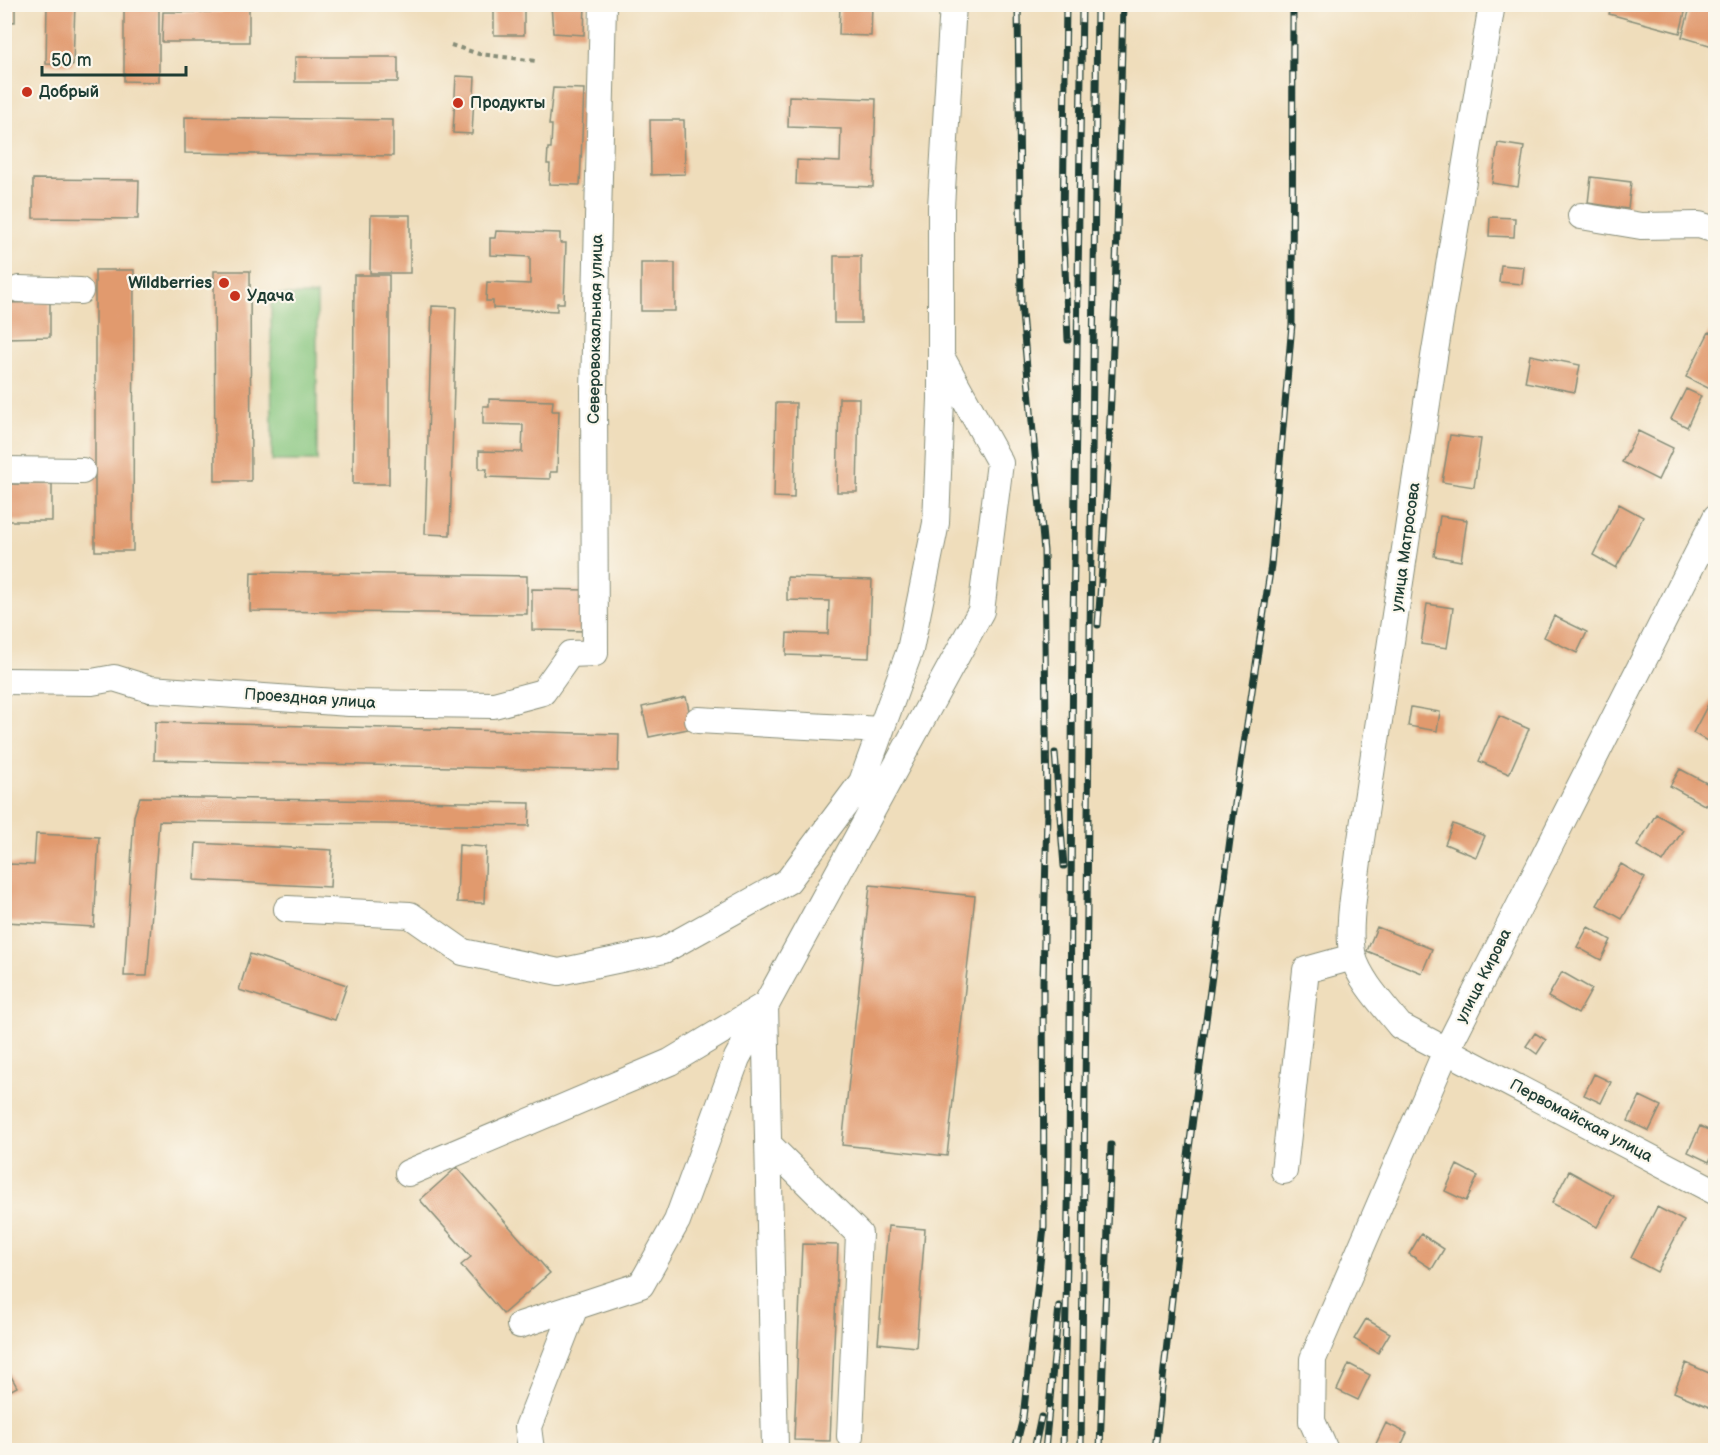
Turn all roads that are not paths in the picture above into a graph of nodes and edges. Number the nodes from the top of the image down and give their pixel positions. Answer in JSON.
{"nodes":[{"id":1,"x":603,"y":4,"type":"edge"},
{"id":2,"x":953,"y":4,"type":"edge"},
{"id":3,"x":1492,"y":4,"type":"edge"},
{"id":4,"x":1581,"y":216,"type":"dead end"},
{"id":5,"x":1716,"y":230,"type":"edge"},
{"id":6,"x":19,"y":289,"type":"dead end"},
{"id":7,"x":80,"y":291,"type":"dead end"},
{"id":8,"x":941,"y":357,"type":"junction"},
{"id":9,"x":4,"y":470,"type":"edge"},
{"id":10,"x":82,"y":471,"type":"dead end"},
{"id":11,"x":1716,"y":517,"type":"edge"},
{"id":12,"x":595,"y":653,"type":"joint"},
{"id":13,"x":4,"y":681,"type":"edge"},
{"id":14,"x":698,"y":720,"type":"dead end"},
{"id":15,"x":881,"y":730,"type":"junction"},
{"id":16,"x":287,"y":909,"type":"dead end"},
{"id":17,"x":1353,"y":957,"type":"junction"},
{"id":18,"x":765,"y":1005,"type":"junction"},
{"id":19,"x":1446,"y":1051,"type":"junction"},
{"id":20,"x":768,"y":1144,"type":"junction"},
{"id":21,"x":1284,"y":1171,"type":"dead end"},
{"id":22,"x":408,"y":1173,"type":"dead end"},
{"id":23,"x":1716,"y":1192,"type":"edge"},
{"id":24,"x":575,"y":1307,"type":"junction"},
{"id":25,"x":520,"y":1325,"type":"dead end"},
{"id":26,"x":850,"y":1436,"type":"dead end"},
{"id":27,"x":774,"y":1447,"type":"dead end"},
{"id":28,"x":531,"y":1450,"type":"edge"},
{"id":29,"x":1325,"y":1450,"type":"edge"}],
"edges":[{"from":1,"to":12,"type":"street","name":"Северовокзальная улица"},
{"from":2,"to":8,"type":"street"},
{"from":3,"to":17,"type":"street","name":"улица Матросова"},
{"from":4,"to":5,"type":"street"},
{"from":6,"to":7,"type":"street"},
{"from":8,"to":15,"type":"street"},
{"from":8,"to":18,"type":"street"},
{"from":9,"to":10,"type":"street"},
{"from":11,"to":19,"type":"street","name":"улица Кирова"},
{"from":12,"to":13,"type":"street","name":"Проездная улица"},
{"from":14,"to":15,"type":"street"},
{"from":15,"to":16,"type":"street"},
{"from":17,"to":19,"type":"street","name":"улица Матросова"},
{"from":17,"to":21,"type":"street"},
{"from":18,"to":20,"type":"street"},
{"from":18,"to":22,"type":"street"},
{"from":18,"to":24,"type":"street"},
{"from":19,"to":23,"type":"street","name":"Первомайская улица"},
{"from":19,"to":29,"type":"street","name":"улица Кирова"},
{"from":20,"to":26,"type":"street"},
{"from":20,"to":27,"type":"street"},
{"from":24,"to":25,"type":"street"},
{"from":24,"to":28,"type":"street"}]}
